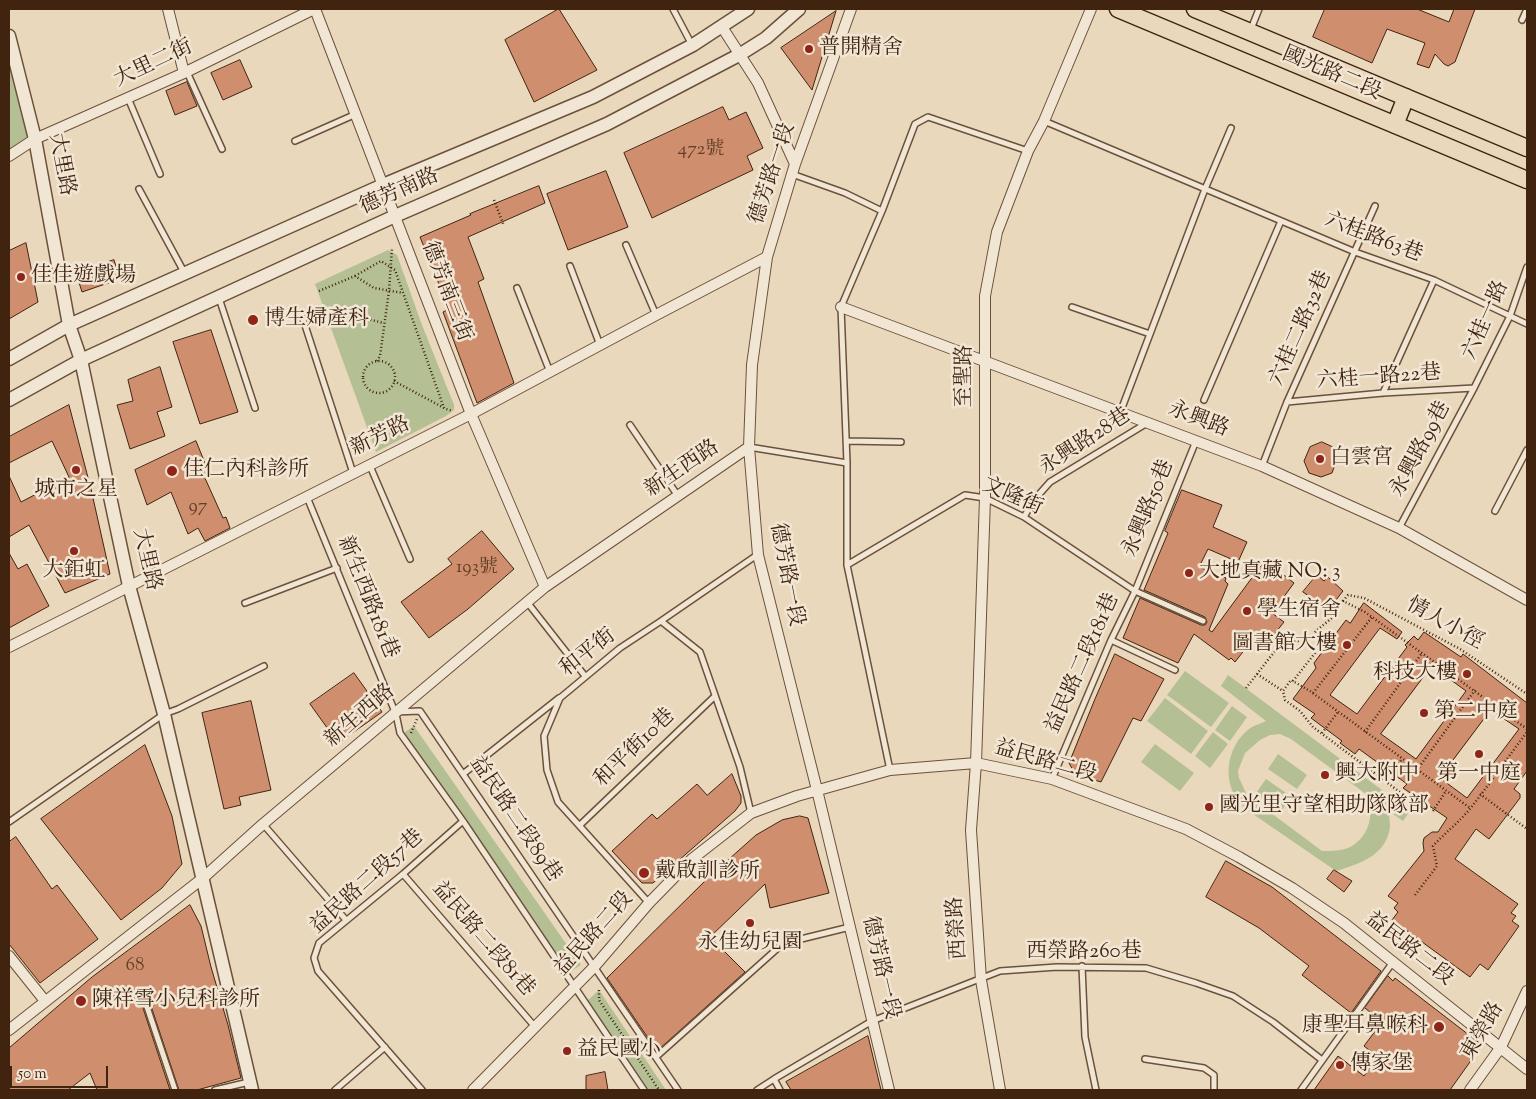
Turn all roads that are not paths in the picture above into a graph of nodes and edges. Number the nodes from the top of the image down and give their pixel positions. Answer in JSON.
{"nodes":[{"id":1,"x":168,"y":9,"type":"edge"},
{"id":2,"x":315,"y":9,"type":"edge"},
{"id":3,"x":673,"y":9,"type":"edge"},
{"id":4,"x":748,"y":9,"type":"edge"},
{"id":5,"x":799,"y":9,"type":"edge"},
{"id":6,"x":851,"y":9,"type":"edge"},
{"id":7,"x":1091,"y":9,"type":"edge"},
{"id":8,"x":1118,"y":9,"type":"edge"},
{"id":9,"x":1195,"y":9,"type":"edge"},
{"id":10,"x":1260,"y":9,"type":"edge"},
{"id":11,"x":1527,"y":9,"type":"edge"},
{"id":12,"x":1522,"y":20,"type":"dead end"},
{"id":13,"x":722,"y":27,"type":"junction"},
{"id":14,"x":1250,"y":32,"type":"junction"},
{"id":15,"x":9,"y":36,"type":"edge"},
{"id":16,"x":693,"y":45,"type":"junction"},
{"id":17,"x":739,"y":55,"type":"junction"},
{"id":18,"x":185,"y":72,"type":"junction"},
{"id":19,"x":1406,"y":97,"type":"junction"},
{"id":20,"x":128,"y":98,"type":"junction"},
{"id":21,"x":356,"y":114,"type":"junction"},
{"id":22,"x":1044,"y":121,"type":"junction"},
{"id":23,"x":1395,"y":125,"type":"junction"},
{"id":24,"x":1231,"y":128,"type":"dead end"},
{"id":25,"x":35,"y":139,"type":"junction"},
{"id":26,"x":295,"y":141,"type":"dead end"},
{"id":27,"x":1527,"y":148,"type":"edge"},
{"id":28,"x":222,"y":149,"type":"dead end"},
{"id":29,"x":1028,"y":152,"type":"junction"},
{"id":30,"x":9,"y":156,"type":"edge"},
{"id":31,"x":793,"y":169,"type":"junction"},
{"id":32,"x":160,"y":174,"type":"dead end"},
{"id":33,"x":1527,"y":180,"type":"edge"},
{"id":34,"x":383,"y":185,"type":"junction"},
{"id":35,"x":139,"y":189,"type":"dead end"},
{"id":36,"x":1205,"y":189,"type":"junction"},
{"id":37,"x":1376,"y":206,"type":"dead end"},
{"id":38,"x":882,"y":211,"type":"junction"},
{"id":39,"x":395,"y":216,"type":"junction"},
{"id":40,"x":1281,"y":221,"type":"junction"},
{"id":41,"x":626,"y":245,"type":"dead end"},
{"id":42,"x":1355,"y":252,"type":"junction"},
{"id":43,"x":767,"y":257,"type":"junction"},
{"id":44,"x":570,"y":266,"type":"dead end"},
{"id":45,"x":1527,"y":267,"type":"edge"},
{"id":46,"x":185,"y":273,"type":"junction"},
{"id":47,"x":1434,"y":280,"type":"junction"},
{"id":48,"x":517,"y":288,"type":"dead end"},
{"id":49,"x":219,"y":298,"type":"junction"},
{"id":50,"x":842,"y":307,"type":"junction"},
{"id":51,"x":1072,"y":307,"type":"dead end"},
{"id":52,"x":656,"y":315,"type":"junction"},
{"id":53,"x":1510,"y":316,"type":"junction"},
{"id":54,"x":304,"y":319,"type":"dead end"},
{"id":55,"x":1527,"y":324,"type":"edge"},
{"id":56,"x":69,"y":325,"type":"junction"},
{"id":57,"x":1150,"y":334,"type":"junction"},
{"id":58,"x":600,"y":344,"type":"junction"},
{"id":59,"x":9,"y":359,"type":"edge"},
{"id":60,"x":81,"y":360,"type":"junction"},
{"id":61,"x":985,"y":361,"type":"junction"},
{"id":62,"x":550,"y":372,"type":"junction"},
{"id":63,"x":1474,"y":388,"type":"junction"},
{"id":64,"x":1383,"y":393,"type":"junction"},
{"id":65,"x":9,"y":400,"type":"edge"},
{"id":66,"x":1204,"y":400,"type":"dead end"},
{"id":67,"x":1287,"y":402,"type":"junction"},
{"id":68,"x":255,"y":408,"type":"dead end"},
{"id":69,"x":1120,"y":413,"type":"junction"},
{"id":70,"x":471,"y":414,"type":"junction"},
{"id":71,"x":1149,"y":422,"type":"junction"},
{"id":72,"x":630,"y":425,"type":"dead end"},
{"id":73,"x":846,"y":441,"type":"junction"},
{"id":74,"x":1196,"y":441,"type":"junction"},
{"id":75,"x":901,"y":442,"type":"dead end"},
{"id":76,"x":749,"y":447,"type":"junction"},
{"id":77,"x":1527,"y":450,"type":"edge"},
{"id":78,"x":847,"y":463,"type":"junction"},
{"id":79,"x":370,"y":466,"type":"junction"},
{"id":80,"x":1262,"y":466,"type":"junction"},
{"id":81,"x":353,"y":473,"type":"junction"},
{"id":82,"x":678,"y":496,"type":"junction"},
{"id":83,"x":308,"y":497,"type":"junction"},
{"id":84,"x":985,"y":498,"type":"junction"},
{"id":85,"x":1495,"y":511,"type":"dead end"},
{"id":86,"x":1024,"y":517,"type":"junction"},
{"id":87,"x":1399,"y":528,"type":"junction"},
{"id":88,"x":758,"y":555,"type":"junction"},
{"id":89,"x":410,"y":559,"type":"dead end"},
{"id":90,"x":847,"y":565,"type":"junction"},
{"id":91,"x":337,"y":568,"type":"junction"},
{"id":92,"x":129,"y":586,"type":"junction"},
{"id":93,"x":545,"y":587,"type":"junction"},
{"id":94,"x":1135,"y":590,"type":"junction"},
{"id":95,"x":1527,"y":600,"type":"edge"},
{"id":96,"x":527,"y":602,"type":"junction"},
{"id":97,"x":245,"y":603,"type":"dead end"},
{"id":98,"x":1203,"y":620,"type":"dead end"},
{"id":99,"x":661,"y":622,"type":"junction"},
{"id":100,"x":1111,"y":640,"type":"junction"},
{"id":101,"x":9,"y":647,"type":"edge"},
{"id":102,"x":264,"y":666,"type":"dead end"},
{"id":103,"x":1175,"y":670,"type":"dead end"},
{"id":104,"x":585,"y":676,"type":"junction"},
{"id":105,"x":715,"y":696,"type":"junction"},
{"id":106,"x":560,"y":698,"type":"junction"},
{"id":107,"x":396,"y":713,"type":"junction"},
{"id":108,"x":164,"y":714,"type":"junction"},
{"id":109,"x":976,"y":763,"type":"junction"},
{"id":110,"x":890,"y":770,"type":"junction"},
{"id":111,"x":463,"y":774,"type":"junction"},
{"id":112,"x":1052,"y":779,"type":"junction"},
{"id":113,"x":817,"y":790,"type":"junction"},
{"id":114,"x":751,"y":814,"type":"junction"},
{"id":115,"x":462,"y":821,"type":"junction"},
{"id":116,"x":9,"y":822,"type":"edge"},
{"id":117,"x":263,"y":824,"type":"junction"},
{"id":118,"x":580,"y":825,"type":"junction"},
{"id":119,"x":403,"y":874,"type":"junction"},
{"id":120,"x":203,"y":878,"type":"junction"},
{"id":121,"x":649,"y":903,"type":"junction"},
{"id":122,"x":346,"y":920,"type":"junction"},
{"id":123,"x":850,"y":927,"type":"junction"},
{"id":124,"x":9,"y":956,"type":"edge"},
{"id":125,"x":1394,"y":962,"type":"junction"},
{"id":126,"x":1082,"y":966,"type":"junction"},
{"id":127,"x":594,"y":967,"type":"junction"},
{"id":128,"x":981,"y":980,"type":"junction"},
{"id":129,"x":574,"y":987,"type":"junction"},
{"id":130,"x":1527,"y":991,"type":"edge"},
{"id":131,"x":142,"y":992,"type":"dead end"},
{"id":132,"x":45,"y":1001,"type":"junction"},
{"id":133,"x":872,"y":1021,"type":"junction"},
{"id":134,"x":536,"y":1028,"type":"junction"},
{"id":135,"x":9,"y":1030,"type":"edge"},
{"id":136,"x":384,"y":1047,"type":"junction"},
{"id":137,"x":1500,"y":1047,"type":"junction"},
{"id":138,"x":656,"y":1057,"type":"junction"},
{"id":139,"x":1146,"y":1059,"type":"dead end"},
{"id":140,"x":1322,"y":1060,"type":"junction"},
{"id":141,"x":1527,"y":1069,"type":"edge"},
{"id":142,"x":774,"y":1078,"type":"junction"},
{"id":143,"x":251,"y":1086,"type":"edge"},
{"id":144,"x":175,"y":1090,"type":"edge"},
{"id":145,"x":215,"y":1090,"type":"edge"},
{"id":146,"x":335,"y":1090,"type":"edge"},
{"id":147,"x":422,"y":1090,"type":"edge"},
{"id":148,"x":473,"y":1090,"type":"edge"},
{"id":149,"x":644,"y":1090,"type":"edge"},
{"id":150,"x":678,"y":1090,"type":"edge"},
{"id":151,"x":757,"y":1090,"type":"edge"},
{"id":152,"x":780,"y":1090,"type":"edge"},
{"id":153,"x":888,"y":1090,"type":"edge"},
{"id":154,"x":1000,"y":1090,"type":"edge"},
{"id":155,"x":1096,"y":1090,"type":"edge"},
{"id":156,"x":1214,"y":1090,"type":"edge"},
{"id":157,"x":1301,"y":1090,"type":"edge"},
{"id":158,"x":1470,"y":1090,"type":"edge"}],
"edges":[{"from":1,"to":18,"type":"street"},
{"from":2,"to":18,"type":"street","name":"大里二街"},
{"from":2,"to":21,"type":"street","name":"德芳南三街"},
{"from":3,"to":16,"type":"lane"},
{"from":4,"to":13,"type":"street","name":"德芳南路"},
{"from":5,"to":17,"type":"street","name":"德芳南路"},
{"from":6,"to":31,"type":"street","name":"德芳路一段"},
{"from":7,"to":22,"type":"street","name":"至聖路"},
{"from":8,"to":23,"type":"main road","name":"國光路二段"},
{"from":9,"to":14,"type":"main road","name":"國光路二段"},
{"from":10,"to":14,"type":"lane"},
{"from":11,"to":12,"type":"lane"},
{"from":13,"to":16,"type":"street","name":"德芳南路"},
{"from":13,"to":17,"type":"street"},
{"from":14,"to":19,"type":"main road","name":"國光路二段"},
{"from":15,"to":25,"type":"street","name":"大里路"},
{"from":16,"to":34,"type":"street","name":"德芳南路"},
{"from":17,"to":31,"type":"street"},
{"from":17,"to":39,"type":"street","name":"德芳南路"},
{"from":18,"to":20,"type":"street","name":"大里二街"},
{"from":18,"to":28,"type":"lane"},
{"from":19,"to":23,"type":"main road"},
{"from":19,"to":27,"type":"main road","name":"國光路二段"},
{"from":20,"to":25,"type":"street","name":"大里二街"},
{"from":20,"to":32,"type":"lane"},
{"from":21,"to":26,"type":"lane"},
{"from":21,"to":34,"type":"street","name":"德芳南三街"},
{"from":22,"to":29,"type":"street","name":"至聖路"},
{"from":22,"to":36,"type":"lane","name":"六桂路63巷"},
{"from":23,"to":33,"type":"main road","name":"國光路二段"},
{"from":24,"to":36,"type":"lane"},
{"from":25,"to":30,"type":"street","name":"大里二街"},
{"from":25,"to":56,"type":"street","name":"大里路"},
{"from":29,"to":38,"type":"lane"},
{"from":29,"to":61,"type":"street","name":"至聖路"},
{"from":31,"to":38,"type":"lane"},
{"from":31,"to":43,"type":"street","name":"德芳路一段"},
{"from":34,"to":39,"type":"street","name":"德芳南三街"},
{"from":34,"to":46,"type":"street","name":"德芳南路"},
{"from":35,"to":46,"type":"lane"},
{"from":36,"to":40,"type":"lane","name":"六桂路63巷"},
{"from":36,"to":57,"type":"lane"},
{"from":37,"to":42,"type":"lane","name":"六桂二路32巷"},
{"from":38,"to":50,"type":"lane"},
{"from":39,"to":49,"type":"street","name":"德芳南路"},
{"from":39,"to":70,"type":"street","name":"德芳南三街"},
{"from":40,"to":42,"type":"lane","name":"六桂路63巷"},
{"from":40,"to":66,"type":"lane"},
{"from":41,"to":52,"type":"lane"},
{"from":42,"to":47,"type":"lane","name":"六桂路63巷"},
{"from":42,"to":67,"type":"lane","name":"六桂二路32巷"},
{"from":43,"to":52,"type":"street","name":"新芳路"},
{"from":43,"to":76,"type":"street","name":"德芳路一段"},
{"from":44,"to":58,"type":"lane"},
{"from":45,"to":53,"type":"lane","name":"六桂一路"},
{"from":46,"to":56,"type":"street","name":"德芳南路"},
{"from":47,"to":53,"type":"lane","name":"六桂路63巷"},
{"from":47,"to":64,"type":"lane"},
{"from":48,"to":62,"type":"lane"},
{"from":49,"to":60,"type":"street","name":"德芳南路"},
{"from":49,"to":68,"type":"lane"},
{"from":50,"to":61,"type":"street","name":"永興路"},
{"from":50,"to":73,"type":"lane"},
{"from":51,"to":57,"type":"lane"},
{"from":52,"to":58,"type":"street","name":"新芳路"},
{"from":53,"to":55,"type":"lane","name":"六桂路63巷"},
{"from":53,"to":63,"type":"lane","name":"六桂一路"},
{"from":54,"to":81,"type":"lane"},
{"from":56,"to":59,"type":"street","name":"德芳南路"},
{"from":56,"to":60,"type":"street","name":"大里路"},
{"from":57,"to":69,"type":"lane"},
{"from":58,"to":62,"type":"street","name":"新芳路"},
{"from":60,"to":65,"type":"street","name":"德芳南路"},
{"from":60,"to":92,"type":"street","name":"大里路"},
{"from":61,"to":69,"type":"street","name":"永興路"},
{"from":61,"to":84,"type":"street","name":"至聖路"},
{"from":62,"to":70,"type":"street","name":"新芳路"},
{"from":63,"to":64,"type":"lane","name":"六桂一路22巷"},
{"from":63,"to":87,"type":"lane","name":"永興路99巷"},
{"from":64,"to":67,"type":"lane","name":"六桂一路22巷"},
{"from":67,"to":80,"type":"lane","name":"六桂二路32巷"},
{"from":69,"to":71,"type":"street","name":"永興路"},
{"from":70,"to":79,"type":"street","name":"新芳路"},
{"from":70,"to":93,"type":"street","name":"德芳南三街"},
{"from":71,"to":74,"type":"street","name":"永興路"},
{"from":71,"to":86,"type":"lane","name":"永興路28巷"},
{"from":72,"to":82,"type":"lane"},
{"from":73,"to":75,"type":"lane"},
{"from":73,"to":78,"type":"lane"},
{"from":74,"to":80,"type":"street","name":"永興路"},
{"from":74,"to":94,"type":"lane","name":"永興路50巷"},
{"from":76,"to":78,"type":"lane"},
{"from":76,"to":82,"type":"street","name":"新生西路"},
{"from":76,"to":88,"type":"street","name":"德芳路一段"},
{"from":77,"to":85,"type":"lane"},
{"from":78,"to":90,"type":"lane"},
{"from":79,"to":81,"type":"street","name":"新芳路"},
{"from":79,"to":89,"type":"lane"},
{"from":80,"to":87,"type":"street","name":"永興路"},
{"from":81,"to":83,"type":"street","name":"新芳路"},
{"from":82,"to":93,"type":"street","name":"新生西路"},
{"from":83,"to":91,"type":"lane","name":"新生西路181巷"},
{"from":83,"to":92,"type":"street","name":"新芳路"},
{"from":84,"to":86,"type":"lane","name":"文隆街"},
{"from":84,"to":90,"type":"lane","name":"文隆街"},
{"from":84,"to":109,"type":"street","name":"至聖路"},
{"from":86,"to":94,"type":"lane","name":"文隆街"},
{"from":87,"to":95,"type":"street","name":"永興路"},
{"from":88,"to":99,"type":"lane","name":"和平街"},
{"from":88,"to":113,"type":"street","name":"德芳路一段"},
{"from":90,"to":110,"type":"lane"},
{"from":91,"to":97,"type":"lane"},
{"from":91,"to":107,"type":"lane","name":"新生西路181巷"},
{"from":92,"to":101,"type":"street","name":"新芳路"},
{"from":92,"to":108,"type":"street","name":"大里路"},
{"from":93,"to":96,"type":"street","name":"新生西路"},
{"from":94,"to":98,"type":"lane","name":"文隆街"},
{"from":94,"to":100,"type":"lane","name":"益民路二段181巷"},
{"from":96,"to":104,"type":"lane"},
{"from":96,"to":107,"type":"street","name":"新生西路"},
{"from":99,"to":104,"type":"lane","name":"和平街"},
{"from":99,"to":105,"type":"lane"},
{"from":100,"to":103,"type":"lane"},
{"from":100,"to":112,"type":"lane","name":"益民路二段181巷"},
{"from":102,"to":108,"type":"lane"},
{"from":104,"to":106,"type":"lane","name":"和平街"},
{"from":105,"to":114,"type":"lane"},
{"from":105,"to":118,"type":"lane","name":"和平街10巷"},
{"from":106,"to":111,"type":"lane"},
{"from":106,"to":118,"type":"lane","name":"和平街"},
{"from":107,"to":111,"type":"lane","name":"益民路二段89巷"},
{"from":107,"to":115,"type":"lane","name":"益民路二段89巷"},
{"from":107,"to":117,"type":"street","name":"新生西路"},
{"from":108,"to":116,"type":"lane"},
{"from":108,"to":120,"type":"street","name":"大里路"},
{"from":109,"to":110,"type":"street","name":"益民路二段"},
{"from":109,"to":112,"type":"street","name":"益民路二段"},
{"from":109,"to":128,"type":"street","name":"西榮路"},
{"from":110,"to":113,"type":"street","name":"益民路二段"},
{"from":111,"to":127,"type":"lane","name":"益民路二段89巷"},
{"from":112,"to":125,"type":"street","name":"益民路二段"},
{"from":113,"to":114,"type":"street","name":"益民路二段"},
{"from":113,"to":123,"type":"street","name":"德芳路一段"},
{"from":114,"to":121,"type":"street","name":"益民路二段"},
{"from":115,"to":119,"type":"lane","name":"益民路二段57巷"},
{"from":115,"to":129,"type":"lane","name":"益民路二段89巷"},
{"from":117,"to":120,"type":"street","name":"新生西路"},
{"from":117,"to":122,"type":"lane"},
{"from":118,"to":121,"type":"lane","name":"和平街"},
{"from":119,"to":122,"type":"lane","name":"益民路二段57巷"},
{"from":119,"to":134,"type":"lane","name":"益民路二段81巷"},
{"from":120,"to":132,"type":"street","name":"新生西路"},
{"from":120,"to":143,"type":"street","name":"大里路"},
{"from":121,"to":127,"type":"street","name":"益民路二段"},
{"from":122,"to":136,"type":"lane","name":"益民路二段57巷"},
{"from":123,"to":133,"type":"street","name":"德芳路一段"},
{"from":123,"to":138,"type":"lane"},
{"from":124,"to":132,"type":"street"},
{"from":125,"to":137,"type":"street","name":"益民路二段"},
{"from":125,"to":140,"type":"lane"},
{"from":126,"to":128,"type":"lane","name":"西榮路260巷"},
{"from":126,"to":140,"type":"lane","name":"西榮路260巷"},
{"from":126,"to":155,"type":"lane"},
{"from":127,"to":129,"type":"street","name":"益民路二段"},
{"from":127,"to":138,"type":"lane","name":"益民路二段89巷"},
{"from":128,"to":133,"type":"lane"},
{"from":128,"to":154,"type":"street","name":"西榮路"},
{"from":129,"to":134,"type":"street","name":"益民路二段"},
{"from":129,"to":149,"type":"lane","name":"益民路二段89巷"},
{"from":130,"to":137,"type":"street","name":"東榮路"},
{"from":131,"to":144,"type":"lane"},
{"from":132,"to":135,"type":"street","name":"新生西路"},
{"from":133,"to":142,"type":"lane"},
{"from":133,"to":153,"type":"street","name":"德芳路一段"},
{"from":134,"to":148,"type":"street","name":"益民路二段"},
{"from":136,"to":146,"type":"lane"},
{"from":136,"to":147,"type":"lane","name":"益民路二段57巷"},
{"from":137,"to":141,"type":"street","name":"益民路二段"},
{"from":137,"to":158,"type":"street","name":"東榮路"},
{"from":138,"to":150,"type":"lane","name":"益民路二段89巷"},
{"from":139,"to":156,"type":"lane"},
{"from":140,"to":157,"type":"lane"},
{"from":142,"to":151,"type":"lane"},
{"from":142,"to":152,"type":"lane"},
{"from":143,"to":145,"type":"lane"}]}
